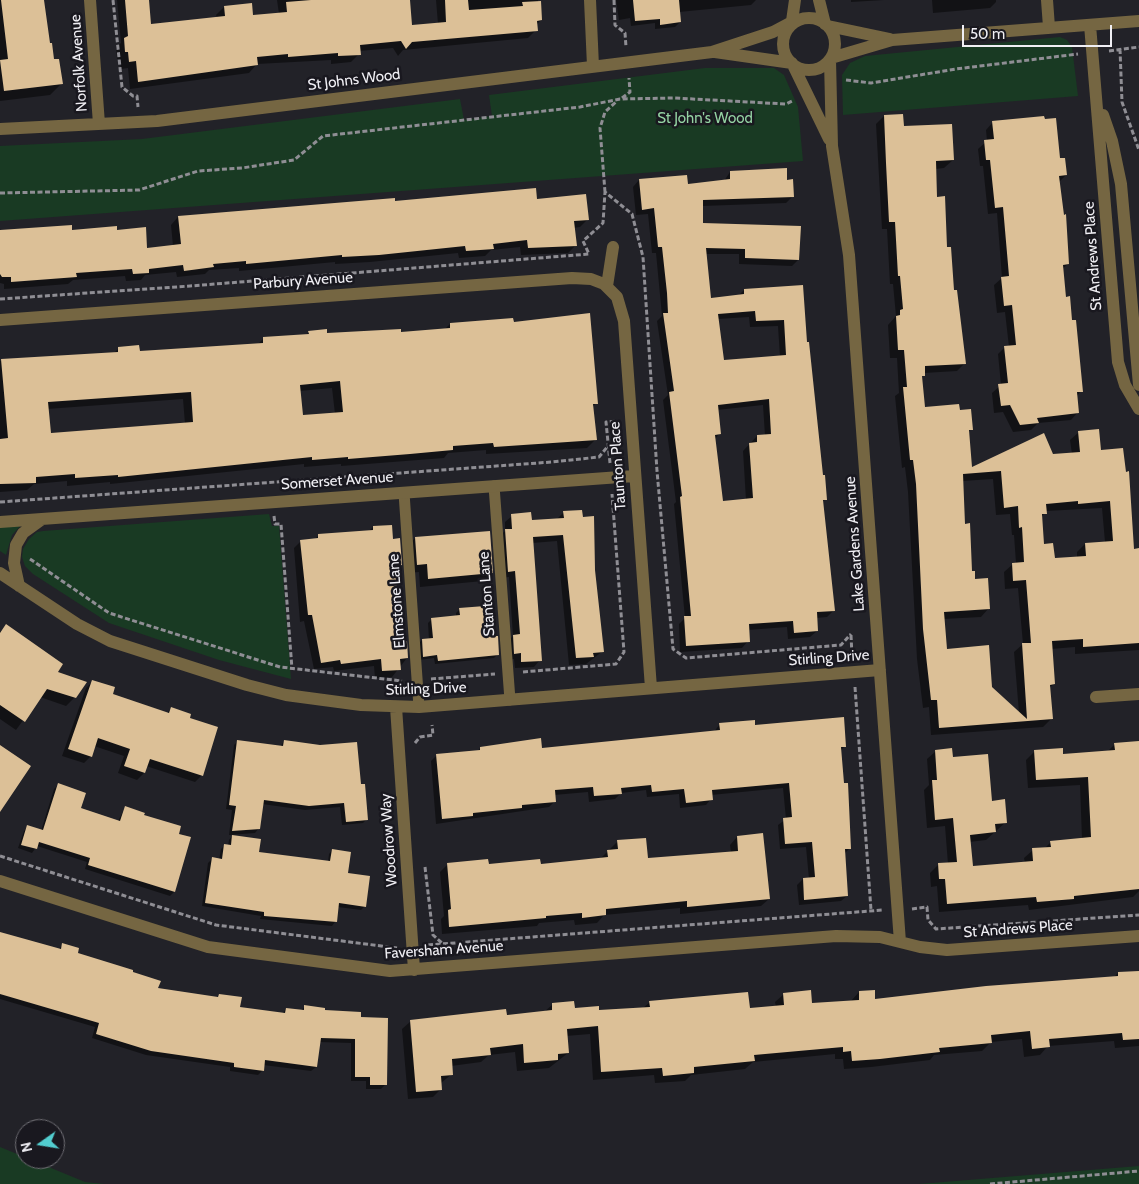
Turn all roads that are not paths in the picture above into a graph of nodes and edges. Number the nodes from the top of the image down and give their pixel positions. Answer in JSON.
{"nodes":[{"id":1,"x":90,"y":0,"type":"edge"},
{"id":2,"x":590,"y":0,"type":"edge"},
{"id":3,"x":795,"y":0,"type":"edge"},
{"id":4,"x":819,"y":0,"type":"edge"},
{"id":5,"x":1047,"y":0,"type":"edge"},
{"id":6,"x":1139,"y":21,"type":"edge"},
{"id":7,"x":791,"y":22,"type":"junction"},
{"id":8,"x":827,"y":25,"type":"junction"},
{"id":9,"x":1090,"y":25,"type":"junction"},
{"id":10,"x":1049,"y":27,"type":"junction"},
{"id":11,"x":892,"y":40,"type":"junction"},
{"id":12,"x":712,"y":52,"type":"junction"},
{"id":13,"x":830,"y":59,"type":"junction"},
{"id":14,"x":793,"y":64,"type":"junction"},
{"id":15,"x":593,"y":66,"type":"junction"},
{"id":16,"x":1097,"y":96,"type":"junction"},
{"id":17,"x":100,"y":124,"type":"junction"},
{"id":18,"x":0,"y":129,"type":"edge"},
{"id":19,"x":832,"y":146,"type":"junction"},
{"id":20,"x":613,"y":247,"type":"dead end"},
{"id":21,"x":607,"y":286,"type":"junction"},
{"id":22,"x":0,"y":320,"type":"edge"},
{"id":23,"x":1139,"y":385,"type":"edge"},
{"id":24,"x":1139,"y":409,"type":"edge"},
{"id":25,"x":634,"y":476,"type":"junction"},
{"id":26,"x":494,"y":486,"type":"junction"},
{"id":27,"x":404,"y":493,"type":"junction"},
{"id":28,"x":42,"y":519,"type":"junction"},
{"id":29,"x":0,"y":522,"type":"edge"},
{"id":30,"x":0,"y":572,"type":"edge"},
{"id":31,"x":19,"y":586,"type":"junction"},
{"id":32,"x":880,"y":670,"type":"junction"},
{"id":33,"x":651,"y":688,"type":"junction"},
{"id":34,"x":1139,"y":694,"type":"edge"},
{"id":35,"x":1096,"y":697,"type":"dead end"},
{"id":36,"x":510,"y":700,"type":"junction"},
{"id":37,"x":396,"y":707,"type":"junction"},
{"id":38,"x":419,"y":707,"type":"junction"},
{"id":39,"x":0,"y":881,"type":"edge"},
{"id":40,"x":1139,"y":936,"type":"edge"},
{"id":41,"x":900,"y":942,"type":"junction"},
{"id":42,"x":414,"y":970,"type":"junction"}],
"edges":[{"from":1,"to":17,"type":"street","name":"Norfolk Avenue"},
{"from":2,"to":15,"type":"street"},
{"from":3,"to":7,"type":"street"},
{"from":4,"to":8,"type":"street"},
{"from":5,"to":10,"type":"street"},
{"from":6,"to":9,"type":"street"},
{"from":7,"to":8,"type":"street"},
{"from":7,"to":12,"type":"street","name":"St Johns Wood"},
{"from":7,"to":14,"type":"street"},
{"from":8,"to":11,"type":"street"},
{"from":8,"to":13,"type":"street"},
{"from":9,"to":10,"type":"street"},
{"from":9,"to":16,"type":"street","name":"St Andrews Place"},
{"from":10,"to":11,"type":"street"},
{"from":11,"to":13,"type":"street"},
{"from":12,"to":14,"type":"street","name":"St Johns Wood"},
{"from":12,"to":15,"type":"street","name":"St Johns Wood"},
{"from":13,"to":14,"type":"street"},
{"from":13,"to":19,"type":"street","name":"Lake Gardens Avenue"},
{"from":14,"to":19,"type":"street","name":"Lake Gardens Avenue"},
{"from":15,"to":17,"type":"street","name":"St Johns Wood"},
{"from":16,"to":23,"type":"street","name":"St Andrews Place"},
{"from":16,"to":24,"type":"street","name":"St Andrews Place"},
{"from":17,"to":18,"type":"street","name":"St Johns Wood"},
{"from":19,"to":32,"type":"street","name":"Lake Gardens Avenue"},
{"from":20,"to":21,"type":"street"},
{"from":21,"to":22,"type":"street","name":"Parbury Avenue"},
{"from":21,"to":25,"type":"street","name":"Taunton Place"},
{"from":25,"to":26,"type":"street","name":"Somerset Avenue"},
{"from":25,"to":33,"type":"street","name":"Taunton Place"},
{"from":26,"to":27,"type":"street","name":"Somerset Avenue"},
{"from":26,"to":36,"type":"lane","name":"Stanton Lane"},
{"from":27,"to":28,"type":"street","name":"Somerset Avenue"},
{"from":27,"to":38,"type":"lane","name":"Elmstone Lane"},
{"from":28,"to":29,"type":"street","name":"Somerset Avenue"},
{"from":28,"to":31,"type":"street"},
{"from":30,"to":31,"type":"street","name":"Stirling Drive"},
{"from":31,"to":37,"type":"street","name":"Stirling Drive"},
{"from":32,"to":33,"type":"street","name":"Stirling Drive"},
{"from":32,"to":41,"type":"street","name":"Lake Gardens Avenue"},
{"from":33,"to":36,"type":"street","name":"Stirling Drive"},
{"from":34,"to":35,"type":"street"},
{"from":36,"to":38,"type":"street","name":"Stirling Drive"},
{"from":37,"to":38,"type":"street","name":"Stirling Drive"},
{"from":37,"to":42,"type":"street","name":"Woodrow Way"},
{"from":39,"to":42,"type":"street","name":"Faversham Avenue"},
{"from":40,"to":41,"type":"street","name":"St Andrews Place"},
{"from":41,"to":42,"type":"street","name":"Faversham Avenue"}]}
